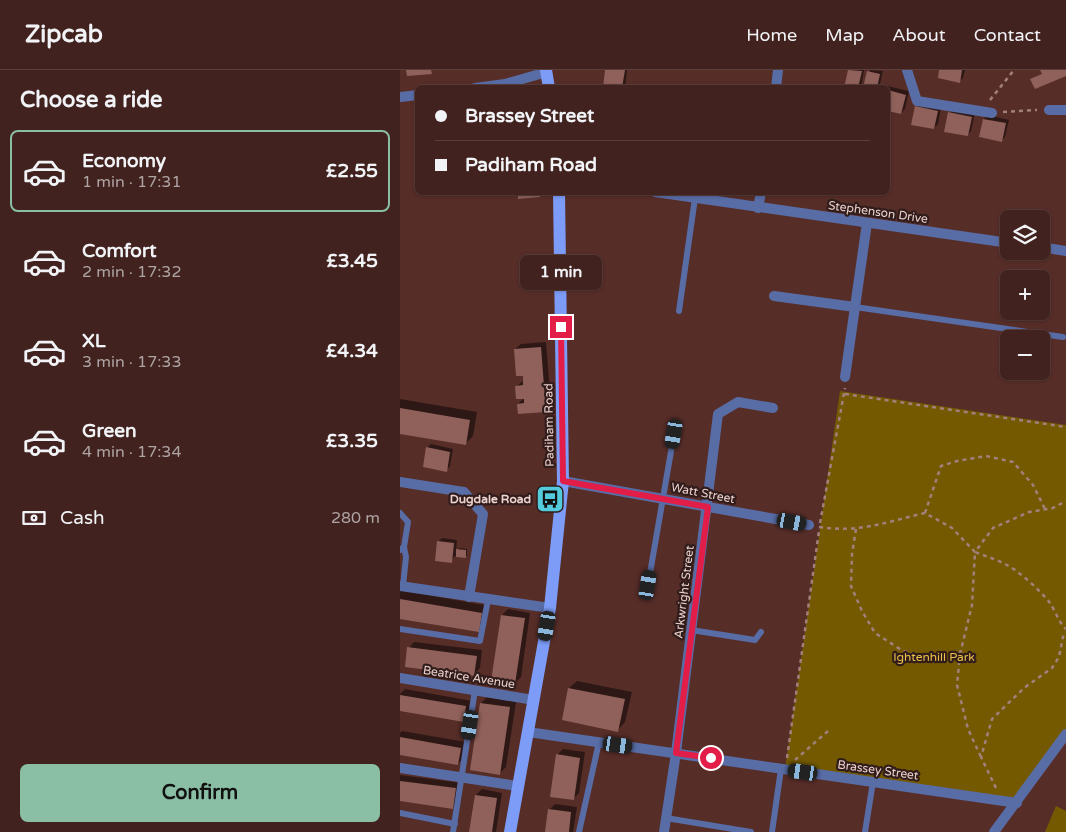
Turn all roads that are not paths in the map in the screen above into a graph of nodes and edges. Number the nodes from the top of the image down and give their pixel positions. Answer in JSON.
{"nodes":[{"id":1,"x":778,"y":70,"type":"edge"},
{"id":2,"x":907,"y":70,"type":"edge"},
{"id":3,"x":547,"y":71,"type":"edge"},
{"id":4,"x":498,"y":85,"type":"edge"},
{"id":5,"x":548,"y":85,"type":"edge"},
{"id":6,"x":776,"y":85,"type":"edge"},
{"id":7,"x":415,"y":94,"type":"edge"},
{"id":8,"x":400,"y":97,"type":"edge"},
{"id":9,"x":1049,"y":110,"type":"road end"},
{"id":10,"x":1066,"y":110,"type":"edge"},
{"id":11,"x":987,"y":112,"type":"road end"},
{"id":12,"x":559,"y":195,"type":"edge"},
{"id":13,"x":675,"y":195,"type":"edge"},
{"id":14,"x":760,"y":195,"type":"edge"},
{"id":15,"x":695,"y":198,"type":"junction"},
{"id":16,"x":758,"y":208,"type":"junction"},
{"id":17,"x":867,"y":223,"type":"junction"},
{"id":18,"x":1000,"y":242,"type":"edge"},
{"id":19,"x":1050,"y":249,"type":"edge"},
{"id":20,"x":1066,"y":251,"type":"edge"},
{"id":21,"x":774,"y":296,"type":"dead end"},
{"id":22,"x":854,"y":307,"type":"junction"},
{"id":23,"x":678,"y":312,"type":"dead end"},
{"id":24,"x":1063,"y":337,"type":"dead end"},
{"id":25,"x":845,"y":377,"type":"dead end"},
{"id":26,"x":773,"y":408,"type":"dead end"},
{"id":27,"x":674,"y":434,"type":"dead end"},
{"id":28,"x":563,"y":481,"type":"junction"},
{"id":29,"x":400,"y":482,"type":"edge"},
{"id":30,"x":662,"y":498,"type":"junction"},
{"id":31,"x":708,"y":507,"type":"junction"},
{"id":32,"x":400,"y":513,"type":"edge"},
{"id":33,"x":814,"y":526,"type":"road end"},
{"id":34,"x":402,"y":549,"type":"edge"},
{"id":35,"x":648,"y":585,"type":"dead end"},
{"id":36,"x":401,"y":586,"type":"edge"},
{"id":37,"x":469,"y":597,"type":"junction"},
{"id":38,"x":488,"y":600,"type":"junction"},
{"id":39,"x":550,"y":608,"type":"junction"},
{"id":40,"x":400,"y":629,"type":"edge"},
{"id":41,"x":692,"y":630,"type":"junction"},
{"id":42,"x":761,"y":632,"type":"dead end"},
{"id":43,"x":400,"y":678,"type":"edge"},
{"id":44,"x":475,"y":690,"type":"junction"},
{"id":45,"x":534,"y":700,"type":"junction"},
{"id":46,"x":528,"y":732,"type":"junction"},
{"id":47,"x":1066,"y":734,"type":"edge"},
{"id":48,"x":599,"y":742,"type":"junction"},
{"id":49,"x":676,"y":753,"type":"junction"},
{"id":50,"x":400,"y":768,"type":"edge"},
{"id":51,"x":783,"y":769,"type":"junction"},
{"id":52,"x":462,"y":778,"type":"junction"},
{"id":53,"x":873,"y":782,"type":"junction"},
{"id":54,"x":517,"y":786,"type":"junction"},
{"id":55,"x":1017,"y":803,"type":"junction"},
{"id":56,"x":400,"y":813,"type":"edge"},
{"id":57,"x":666,"y":818,"type":"junction"},
{"id":58,"x":455,"y":824,"type":"junction"},
{"id":59,"x":453,"y":832,"type":"edge"},
{"id":60,"x":510,"y":832,"type":"edge"},
{"id":61,"x":579,"y":832,"type":"edge"},
{"id":62,"x":664,"y":832,"type":"edge"},
{"id":63,"x":751,"y":832,"type":"edge"},
{"id":64,"x":772,"y":832,"type":"edge"},
{"id":65,"x":865,"y":832,"type":"edge"},
{"id":66,"x":994,"y":832,"type":"edge"}],
"edges":[{"from":1,"to":6,"type":"street"},
{"from":2,"to":11,"type":"street"},
{"from":3,"to":4,"type":"street"},
{"from":3,"to":5,"type":"main road"},
{"from":7,"to":8,"type":"street"},
{"from":9,"to":10,"type":"street"},
{"from":12,"to":28,"type":"main road","name":"Padiham Road"},
{"from":13,"to":15,"type":"street","name":"Stephenson Drive"},
{"from":14,"to":16,"type":"street"},
{"from":15,"to":16,"type":"street","name":"Stephenson Drive"},
{"from":15,"to":23,"type":"lane"},
{"from":16,"to":17,"type":"street","name":"Stephenson Drive"},
{"from":17,"to":18,"type":"street","name":"Stephenson Drive"},
{"from":17,"to":22,"type":"street"},
{"from":19,"to":20,"type":"street"},
{"from":21,"to":22,"type":"street"},
{"from":22,"to":24,"type":"lane"},
{"from":22,"to":25,"type":"street"},
{"from":26,"to":31,"type":"street","name":"Arkwright Street"},
{"from":27,"to":30,"type":"lane"},
{"from":28,"to":30,"type":"street","name":"Watt Street"},
{"from":28,"to":39,"type":"main road","name":"Padiham Road"},
{"from":29,"to":37,"type":"street"},
{"from":30,"to":31,"type":"street","name":"Watt Street"},
{"from":30,"to":35,"type":"lane"},
{"from":31,"to":33,"type":"street","name":"Watt Street"},
{"from":31,"to":41,"type":"street","name":"Arkwright Street"},
{"from":32,"to":34,"type":"lane"},
{"from":34,"to":36,"type":"lane"},
{"from":36,"to":37,"type":"street"},
{"from":37,"to":38,"type":"street"},
{"from":38,"to":39,"type":"street"},
{"from":38,"to":40,"type":"lane"},
{"from":39,"to":45,"type":"main road","name":"Padiham Road"},
{"from":41,"to":42,"type":"lane"},
{"from":41,"to":49,"type":"street","name":"Arkwright Street"},
{"from":43,"to":44,"type":"street","name":"Beatrice Avenue"},
{"from":44,"to":45,"type":"street","name":"Beatrice Avenue"},
{"from":44,"to":52,"type":"lane"},
{"from":45,"to":46,"type":"main road","name":"Padiham Road"},
{"from":46,"to":48,"type":"street","name":"Brassey Street"},
{"from":46,"to":54,"type":"main road","name":"Padiham Road"},
{"from":47,"to":55,"type":"street"},
{"from":48,"to":49,"type":"street","name":"Brassey Street"},
{"from":48,"to":61,"type":"lane"},
{"from":49,"to":51,"type":"street","name":"Brassey Street"},
{"from":49,"to":57,"type":"street","name":"Arkwright Street"},
{"from":50,"to":52,"type":"street"},
{"from":51,"to":53,"type":"street","name":"Brassey Street"},
{"from":51,"to":64,"type":"lane"},
{"from":52,"to":54,"type":"street"},
{"from":52,"to":58,"type":"lane"},
{"from":53,"to":55,"type":"street","name":"Brassey Street"},
{"from":53,"to":65,"type":"lane"},
{"from":54,"to":60,"type":"main road","name":"Padiham Road"},
{"from":55,"to":66,"type":"street"},
{"from":56,"to":58,"type":"lane"},
{"from":57,"to":62,"type":"street","name":"Arkwright Street"},
{"from":57,"to":63,"type":"lane"},
{"from":58,"to":59,"type":"lane"}]}
